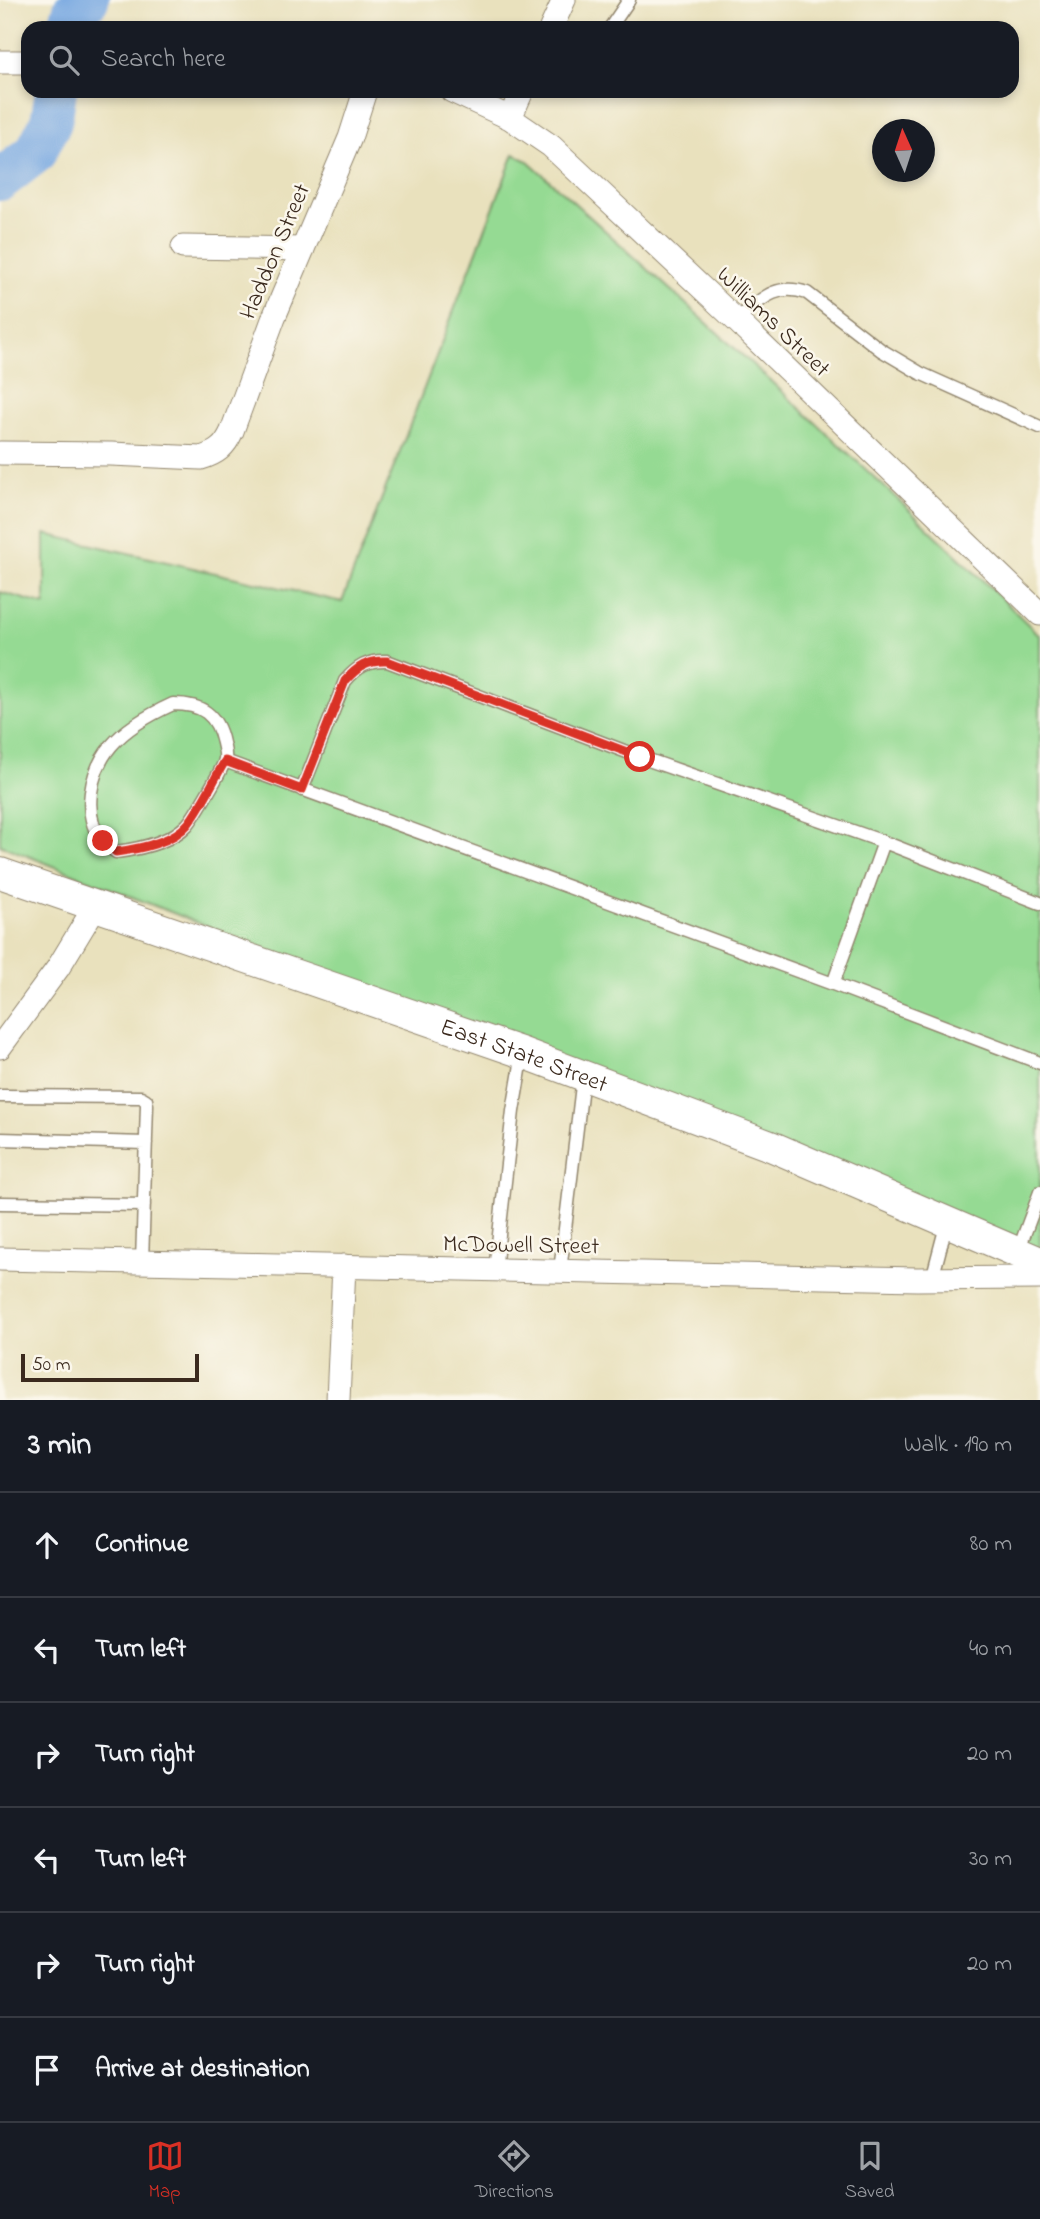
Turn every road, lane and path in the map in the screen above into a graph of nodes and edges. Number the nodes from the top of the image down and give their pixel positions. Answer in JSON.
{"nodes":[{"id":1,"x":564,"y":0,"type":"edge"},
{"id":2,"x":629,"y":0,"type":"edge"},
{"id":3,"x":554,"y":21,"type":"edge"},
{"id":4,"x":616,"y":21,"type":"edge"},
{"id":5,"x":0,"y":62,"type":"edge"},
{"id":6,"x":21,"y":62,"type":"edge"},
{"id":7,"x":363,"y":98,"type":"edge"},
{"id":8,"x":467,"y":98,"type":"edge"},
{"id":9,"x":520,"y":98,"type":"edge"},
{"id":10,"x":510,"y":118,"type":"junction"},
{"id":11,"x":183,"y":247,"type":"dead end"},
{"id":12,"x":303,"y":249,"type":"junction"},
{"id":13,"x":736,"y":320,"type":"junction"},
{"id":14,"x":1040,"y":427,"type":"edge"},
{"id":15,"x":0,"y":453,"type":"edge"},
{"id":16,"x":1040,"y":614,"type":"edge"},
{"id":17,"x":225,"y":761,"type":"junction"},
{"id":18,"x":302,"y":790,"type":"junction"},
{"id":19,"x":884,"y":842,"type":"junction"},
{"id":20,"x":0,"y":873,"type":"edge"},
{"id":21,"x":1040,"y":903,"type":"edge"},
{"id":22,"x":96,"y":905,"type":"junction"},
{"id":23,"x":833,"y":984,"type":"junction"},
{"id":24,"x":0,"y":1047,"type":"edge"},
{"id":25,"x":523,"y":1053,"type":"junction"},
{"id":26,"x":1040,"y":1063,"type":"edge"},
{"id":27,"x":584,"y":1076,"type":"junction"},
{"id":28,"x":0,"y":1096,"type":"edge"},
{"id":29,"x":0,"y":1139,"type":"edge"},
{"id":30,"x":146,"y":1143,"type":"junction"},
{"id":31,"x":1040,"y":1192,"type":"edge"},
{"id":32,"x":0,"y":1203,"type":"edge"},
{"id":33,"x":144,"y":1205,"type":"junction"},
{"id":34,"x":947,"y":1222,"type":"junction"},
{"id":35,"x":1029,"y":1258,"type":"edge"},
{"id":36,"x":0,"y":1259,"type":"edge"},
{"id":37,"x":142,"y":1262,"type":"junction"},
{"id":38,"x":344,"y":1266,"type":"junction"},
{"id":39,"x":495,"y":1270,"type":"junction"},
{"id":40,"x":560,"y":1271,"type":"junction"},
{"id":41,"x":1040,"y":1278,"type":"edge"},
{"id":42,"x":932,"y":1279,"type":"junction"},
{"id":43,"x":338,"y":1400,"type":"edge"}],
"edges":[{"from":1,"to":3,"type":"street"},
{"from":2,"to":4,"type":"lane"},
{"from":5,"to":6,"type":"street"},
{"from":7,"to":12,"type":"street","name":"Haddon Street"},
{"from":8,"to":10,"type":"street","name":"Williams Street"},
{"from":9,"to":10,"type":"street"},
{"from":10,"to":13,"type":"street","name":"Williams Street"},
{"from":11,"to":12,"type":"street"},
{"from":12,"to":15,"type":"street","name":"Haddon Street"},
{"from":13,"to":14,"type":"lane"},
{"from":13,"to":16,"type":"street","name":"Williams Street"},
{"from":17,"to":17,"type":"lane"},
{"from":17,"to":18,"type":"lane"},
{"from":18,"to":19,"type":"lane"},
{"from":18,"to":23,"type":"lane"},
{"from":19,"to":21,"type":"lane"},
{"from":19,"to":23,"type":"lane"},
{"from":20,"to":22,"type":"street","name":"East State Street"},
{"from":22,"to":24,"type":"street"},
{"from":22,"to":25,"type":"street","name":"East State Street"},
{"from":23,"to":26,"type":"lane"},
{"from":25,"to":27,"type":"street","name":"East State Street"},
{"from":25,"to":39,"type":"lane"},
{"from":27,"to":34,"type":"street","name":"East State Street"},
{"from":27,"to":40,"type":"lane"},
{"from":28,"to":30,"type":"lane"},
{"from":29,"to":30,"type":"lane"},
{"from":30,"to":33,"type":"lane"},
{"from":31,"to":35,"type":"lane"},
{"from":32,"to":33,"type":"lane"},
{"from":33,"to":37,"type":"lane"},
{"from":34,"to":35,"type":"street","name":"East State Street"},
{"from":34,"to":42,"type":"lane"},
{"from":36,"to":37,"type":"street","name":"McDowell Street"},
{"from":37,"to":38,"type":"street","name":"McDowell Street"},
{"from":38,"to":39,"type":"street","name":"McDowell Street"},
{"from":38,"to":43,"type":"street"},
{"from":39,"to":40,"type":"street","name":"McDowell Street"},
{"from":40,"to":42,"type":"street","name":"McDowell Street"},
{"from":41,"to":42,"type":"street","name":"McDowell Street"}]}
